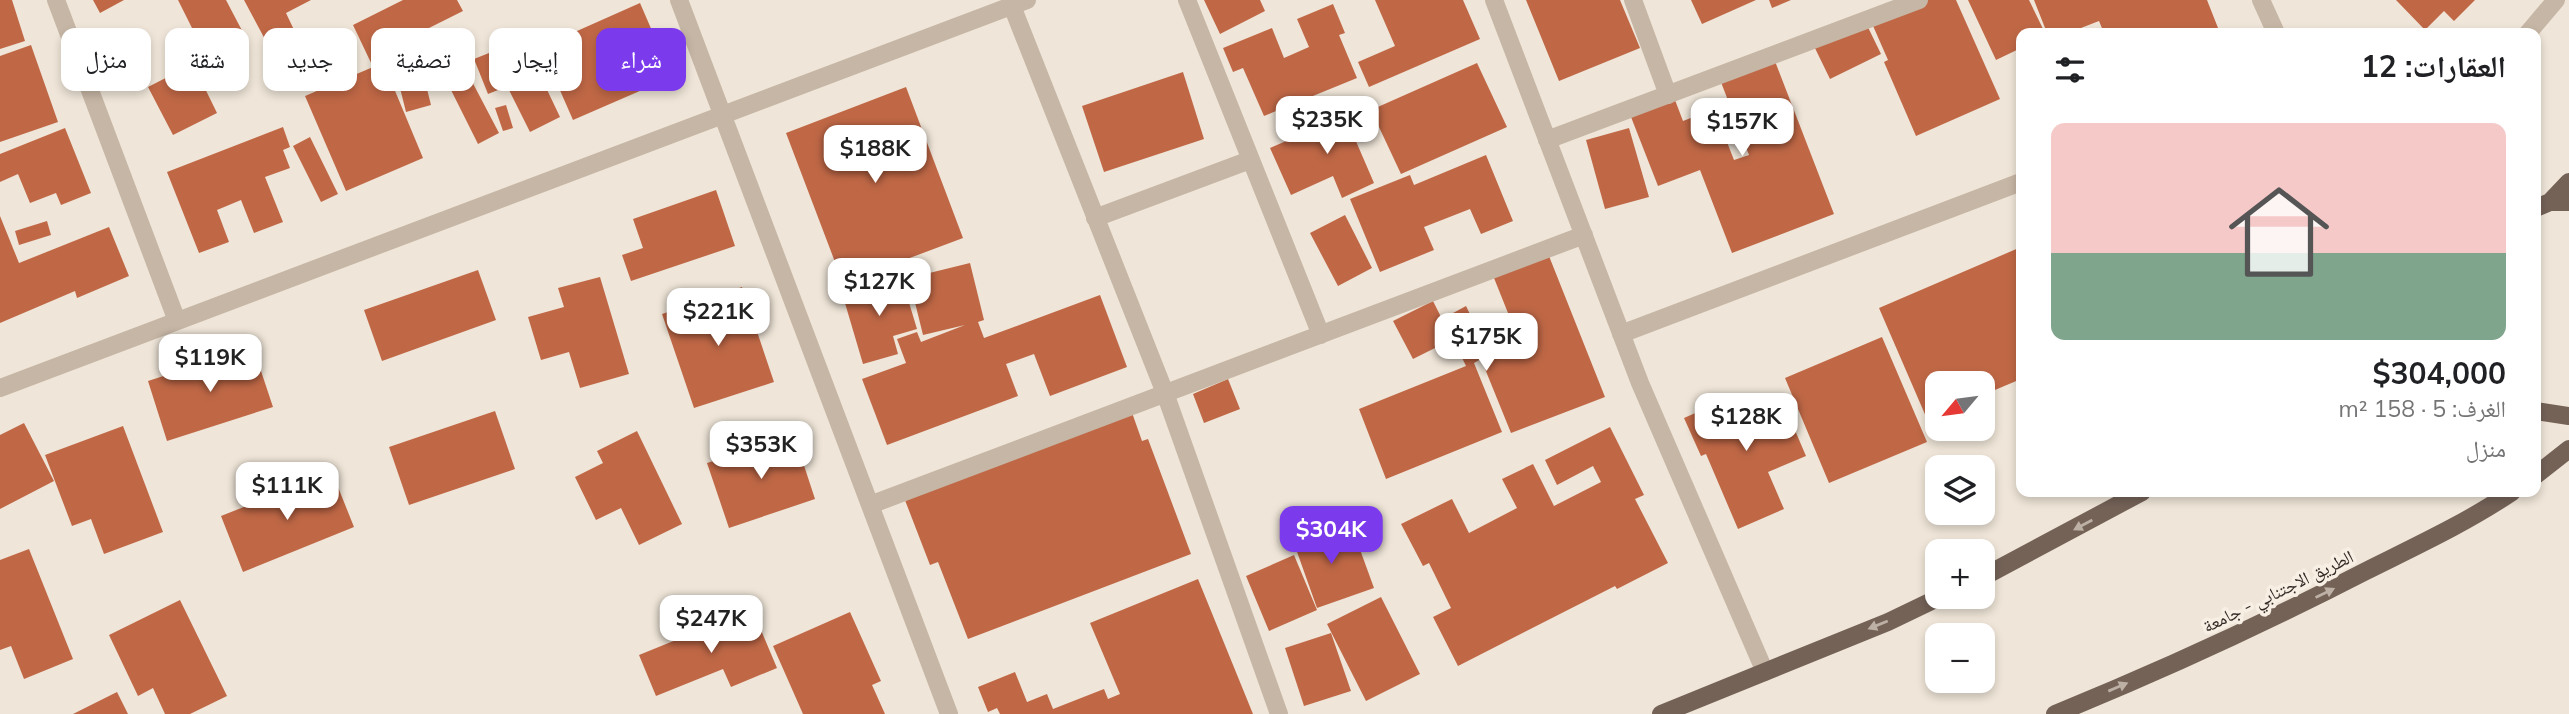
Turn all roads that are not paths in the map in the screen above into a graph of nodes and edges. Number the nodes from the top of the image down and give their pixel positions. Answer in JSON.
{"nodes":[{"id":1,"x":55,"y":0,"type":"edge"},
{"id":2,"x":679,"y":0,"type":"edge"},
{"id":3,"x":1187,"y":0,"type":"edge"},
{"id":4,"x":1494,"y":0,"type":"edge"},
{"id":5,"x":1633,"y":0,"type":"edge"},
{"id":6,"x":1919,"y":0,"type":"edge"},
{"id":7,"x":2262,"y":0,"type":"edge"},
{"id":8,"x":2556,"y":0,"type":"edge"},
{"id":9,"x":1019,"y":3,"type":"edge"},
{"id":10,"x":2274,"y":28,"type":"edge"},
{"id":11,"x":2532,"y":28,"type":"edge"},
{"id":12,"x":1668,"y":95,"type":"junction"},
{"id":13,"x":723,"y":115,"type":"junction"},
{"id":14,"x":1547,"y":141,"type":"junction"},
{"id":15,"x":1250,"y":160,"type":"junction"},
{"id":16,"x":2569,"y":182,"type":"edge"},
{"id":17,"x":2016,"y":184,"type":"edge"},
{"id":18,"x":2569,"y":202,"type":"edge"},
{"id":19,"x":2543,"y":205,"type":"edge"},
{"id":20,"x":1096,"y":218,"type":"junction"},
{"id":21,"x":1584,"y":236,"type":"junction"},
{"id":22,"x":177,"y":321,"type":"junction"},
{"id":23,"x":1621,"y":334,"type":"junction"},
{"id":24,"x":1321,"y":335,"type":"junction"},
{"id":25,"x":0,"y":388,"type":"edge"},
{"id":26,"x":1165,"y":393,"type":"junction"},
{"id":27,"x":2541,"y":412,"type":"edge"},
{"id":28,"x":2569,"y":416,"type":"edge"},
{"id":29,"x":2569,"y":449,"type":"edge"},
{"id":30,"x":2541,"y":471,"type":"edge"},
{"id":31,"x":2133,"y":497,"type":"edge"},
{"id":32,"x":2505,"y":497,"type":"edge"},
{"id":33,"x":870,"y":505,"type":"junction"},
{"id":34,"x":1995,"y":571,"type":"edge"},
{"id":35,"x":1925,"y":604,"type":"edge"},
{"id":36,"x":1765,"y":672,"type":"junction"},
{"id":37,"x":950,"y":714,"type":"edge"},
{"id":38,"x":1279,"y":714,"type":"edge"},
{"id":39,"x":1661,"y":714,"type":"edge"},
{"id":40,"x":2055,"y":714,"type":"edge"}],
"edges":[{"from":1,"to":22,"type":"street"},
{"from":2,"to":13,"type":"street"},
{"from":3,"to":15,"type":"street"},
{"from":4,"to":14,"type":"street"},
{"from":5,"to":12,"type":"street"},
{"from":6,"to":12,"type":"street"},
{"from":7,"to":10,"type":"street"},
{"from":8,"to":11,"type":"street"},
{"from":9,"to":13,"type":"street"},
{"from":9,"to":20,"type":"street"},
{"from":12,"to":14,"type":"street"},
{"from":13,"to":22,"type":"street"},
{"from":13,"to":33,"type":"street"},
{"from":14,"to":21,"type":"street"},
{"from":15,"to":20,"type":"street"},
{"from":15,"to":24,"type":"street"},
{"from":16,"to":19,"type":"main road"},
{"from":17,"to":23,"type":"street"},
{"from":18,"to":19,"type":"main road"},
{"from":20,"to":26,"type":"street"},
{"from":21,"to":23,"type":"street"},
{"from":21,"to":24,"type":"street"},
{"from":22,"to":25,"type":"street"},
{"from":23,"to":36,"type":"street"},
{"from":24,"to":26,"type":"street"},
{"from":26,"to":33,"type":"street"},
{"from":26,"to":38,"type":"street"},
{"from":27,"to":28,"type":"main road"},
{"from":29,"to":30,"type":"main road"},
{"from":31,"to":34,"type":"main road","one_way":true},
{"from":40,"to":32,"type":"main road","name":"الطريق الاجتنابي - جامعة","one_way":true},
{"from":33,"to":37,"type":"street"},
{"from":35,"to":36,"type":"main road","one_way":true},
{"from":36,"to":39,"type":"main road"}]}
